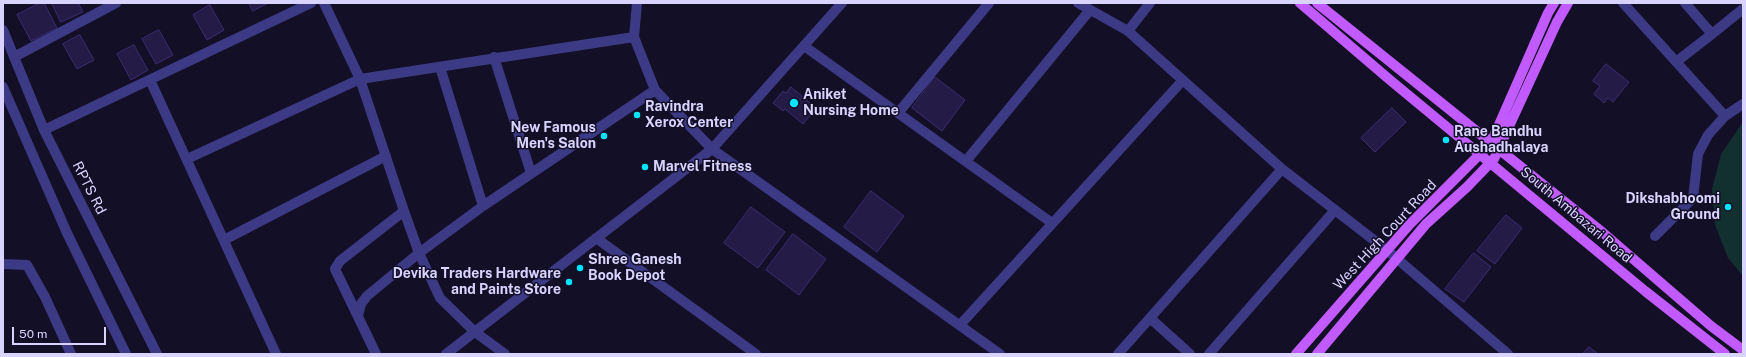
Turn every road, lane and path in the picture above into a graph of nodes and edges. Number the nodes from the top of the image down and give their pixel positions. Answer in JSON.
{"nodes":[{"id":1,"x":116,"y":3,"type":"edge"},
{"id":2,"x":311,"y":3,"type":"edge"},
{"id":3,"x":324,"y":3,"type":"edge"},
{"id":4,"x":637,"y":3,"type":"edge"},
{"id":5,"x":842,"y":3,"type":"edge"},
{"id":6,"x":989,"y":3,"type":"edge"},
{"id":7,"x":1078,"y":3,"type":"edge"},
{"id":8,"x":1150,"y":3,"type":"edge"},
{"id":9,"x":1300,"y":3,"type":"edge"},
{"id":10,"x":1317,"y":3,"type":"edge"},
{"id":11,"x":1554,"y":3,"type":"edge"},
{"id":12,"x":1568,"y":3,"type":"edge"},
{"id":13,"x":1623,"y":3,"type":"edge"},
{"id":14,"x":1685,"y":3,"type":"edge"},
{"id":15,"x":1743,"y":9,"type":"edge"},
{"id":16,"x":1090,"y":10,"type":"junction"},
{"id":17,"x":3,"y":30,"type":"edge"},
{"id":18,"x":1128,"y":31,"type":"junction"},
{"id":19,"x":1712,"y":34,"type":"junction"},
{"id":20,"x":634,"y":37,"type":"junction"},
{"id":21,"x":804,"y":46,"type":"junction"},
{"id":22,"x":494,"y":57,"type":"junction"},
{"id":23,"x":14,"y":58,"type":"junction"},
{"id":24,"x":1676,"y":62,"type":"junction"},
{"id":25,"x":440,"y":67,"type":"junction"},
{"id":26,"x":360,"y":79,"type":"junction"},
{"id":27,"x":150,"y":80,"type":"junction"},
{"id":28,"x":1182,"y":80,"type":"junction"},
{"id":29,"x":3,"y":87,"type":"edge"},
{"id":30,"x":655,"y":90,"type":"junction"},
{"id":31,"x":1743,"y":104,"type":"edge"},
{"id":32,"x":898,"y":113,"type":"junction"},
{"id":33,"x":1725,"y":116,"type":"junction"},
{"id":34,"x":44,"y":130,"type":"junction"},
{"id":35,"x":1495,"y":146,"type":"junction"},
{"id":36,"x":712,"y":149,"type":"junction"},
{"id":37,"x":1480,"y":155,"type":"junction"},
{"id":38,"x":386,"y":156,"type":"junction"},
{"id":39,"x":187,"y":159,"type":"junction"},
{"id":40,"x":966,"y":161,"type":"junction"},
{"id":41,"x":1492,"y":161,"type":"junction"},
{"id":42,"x":1282,"y":169,"type":"junction"},
{"id":43,"x":531,"y":173,"type":"junction"},
{"id":44,"x":483,"y":206,"type":"junction"},
{"id":45,"x":1335,"y":210,"type":"junction"},
{"id":46,"x":404,"y":211,"type":"junction"},
{"id":47,"x":1052,"y":224,"type":"junction"},
{"id":48,"x":1655,"y":236,"type":"dead end"},
{"id":49,"x":596,"y":238,"type":"junction"},
{"id":50,"x":224,"y":240,"type":"junction"},
{"id":51,"x":1388,"y":251,"type":"junction"},
{"id":52,"x":419,"y":253,"type":"junction"},
{"id":53,"x":1397,"y":259,"type":"junction"},
{"id":54,"x":3,"y":264,"type":"edge"},
{"id":55,"x":358,"y":316,"type":"junction"},
{"id":56,"x":1150,"y":318,"type":"junction"},
{"id":57,"x":960,"y":325,"type":"junction"},
{"id":58,"x":475,"y":332,"type":"junction"},
{"id":59,"x":1743,"y":350,"type":"edge"},
{"id":60,"x":70,"y":354,"type":"edge"},
{"id":61,"x":126,"y":354,"type":"edge"},
{"id":62,"x":157,"y":354,"type":"edge"},
{"id":63,"x":276,"y":354,"type":"edge"},
{"id":64,"x":376,"y":354,"type":"edge"},
{"id":65,"x":446,"y":354,"type":"edge"},
{"id":66,"x":505,"y":354,"type":"edge"},
{"id":67,"x":756,"y":354,"type":"edge"},
{"id":68,"x":1000,"y":354,"type":"edge"},
{"id":69,"x":1118,"y":354,"type":"edge"},
{"id":70,"x":1190,"y":354,"type":"edge"},
{"id":71,"x":1209,"y":354,"type":"edge"},
{"id":72,"x":1296,"y":354,"type":"edge"},
{"id":73,"x":1317,"y":354,"type":"edge"},
{"id":74,"x":1508,"y":354,"type":"edge"},
{"id":75,"x":1725,"y":354,"type":"edge"}],
"edges":[{"from":1,"to":23,"type":"street"},
{"from":2,"to":27,"type":"street"},
{"from":3,"to":26,"type":"street"},
{"from":4,"to":20,"type":"street"},
{"from":5,"to":21,"type":"street"},
{"from":6,"to":32,"type":"street"},
{"from":7,"to":16,"type":"street"},
{"from":8,"to":18,"type":"street"},
{"from":9,"to":37,"type":"main road","name":"South Ambazari Road"},
{"from":10,"to":35,"type":"main road","name":"South Ambazari Road"},
{"from":11,"to":35,"type":"main road","name":"West High Court Road"},
{"from":12,"to":35,"type":"main road","name":"West High Court Road"},
{"from":13,"to":24,"type":"street"},
{"from":14,"to":19,"type":"street"},
{"from":15,"to":19,"type":"street"},
{"from":16,"to":18,"type":"street"},
{"from":16,"to":40,"type":"street"},
{"from":17,"to":23,"type":"street","name":"RPTS Rd"},
{"from":18,"to":28,"type":"street"},
{"from":19,"to":24,"type":"street"},
{"from":20,"to":22,"type":"street"},
{"from":20,"to":30,"type":"street"},
{"from":21,"to":32,"type":"street"},
{"from":21,"to":36,"type":"street"},
{"from":22,"to":25,"type":"street"},
{"from":22,"to":43,"type":"street"},
{"from":23,"to":34,"type":"street","name":"RPTS Rd"},
{"from":24,"to":33,"type":"street"},
{"from":25,"to":26,"type":"street"},
{"from":25,"to":44,"type":"street"},
{"from":26,"to":38,"type":"street"},
{"from":26,"to":39,"type":"street"},
{"from":27,"to":34,"type":"street"},
{"from":27,"to":39,"type":"street"},
{"from":28,"to":42,"type":"street"},
{"from":28,"to":47,"type":"street"},
{"from":29,"to":61,"type":"street"},
{"from":30,"to":36,"type":"street"},
{"from":30,"to":43,"type":"street"},
{"from":31,"to":33,"type":"street"},
{"from":32,"to":40,"type":"street"},
{"from":33,"to":48,"type":"street"},
{"from":34,"to":62,"type":"street","name":"RPTS Rd"},
{"from":35,"to":37,"type":"main road","name":"West High Court Road"},
{"from":35,"to":41,"type":"main road","name":"West High Court Road"},
{"from":35,"to":59,"type":"main road","name":"South Ambazari Road"},
{"from":36,"to":49,"type":"street"},
{"from":36,"to":57,"type":"street"},
{"from":37,"to":41,"type":"main road","name":"South Ambazari Road"},
{"from":37,"to":51,"type":"main road","name":"West High Court Road"},
{"from":38,"to":46,"type":"street"},
{"from":38,"to":50,"type":"street"},
{"from":39,"to":50,"type":"street"},
{"from":40,"to":47,"type":"street"},
{"from":41,"to":53,"type":"main road","name":"West High Court Road"},
{"from":41,"to":75,"type":"main road","name":"South Ambazari Road"},
{"from":42,"to":45,"type":"street"},
{"from":42,"to":56,"type":"street"},
{"from":43,"to":44,"type":"street"},
{"from":44,"to":52,"type":"street"},
{"from":45,"to":51,"type":"street"},
{"from":45,"to":71,"type":"street"},
{"from":46,"to":52,"type":"street"},
{"from":46,"to":55,"type":"street"},
{"from":47,"to":57,"type":"street"},
{"from":49,"to":58,"type":"street"},
{"from":49,"to":67,"type":"street"},
{"from":50,"to":63,"type":"street"},
{"from":51,"to":53,"type":"street"},
{"from":51,"to":72,"type":"main road","name":"West High Court Road"},
{"from":52,"to":55,"type":"street"},
{"from":52,"to":58,"type":"street"},
{"from":53,"to":73,"type":"main road","name":"West High Court Road"},
{"from":53,"to":74,"type":"street"},
{"from":54,"to":60,"type":"street"},
{"from":55,"to":64,"type":"street"},
{"from":56,"to":69,"type":"street"},
{"from":56,"to":70,"type":"street"},
{"from":57,"to":68,"type":"street"},
{"from":58,"to":65,"type":"street"},
{"from":58,"to":66,"type":"street"}]}
